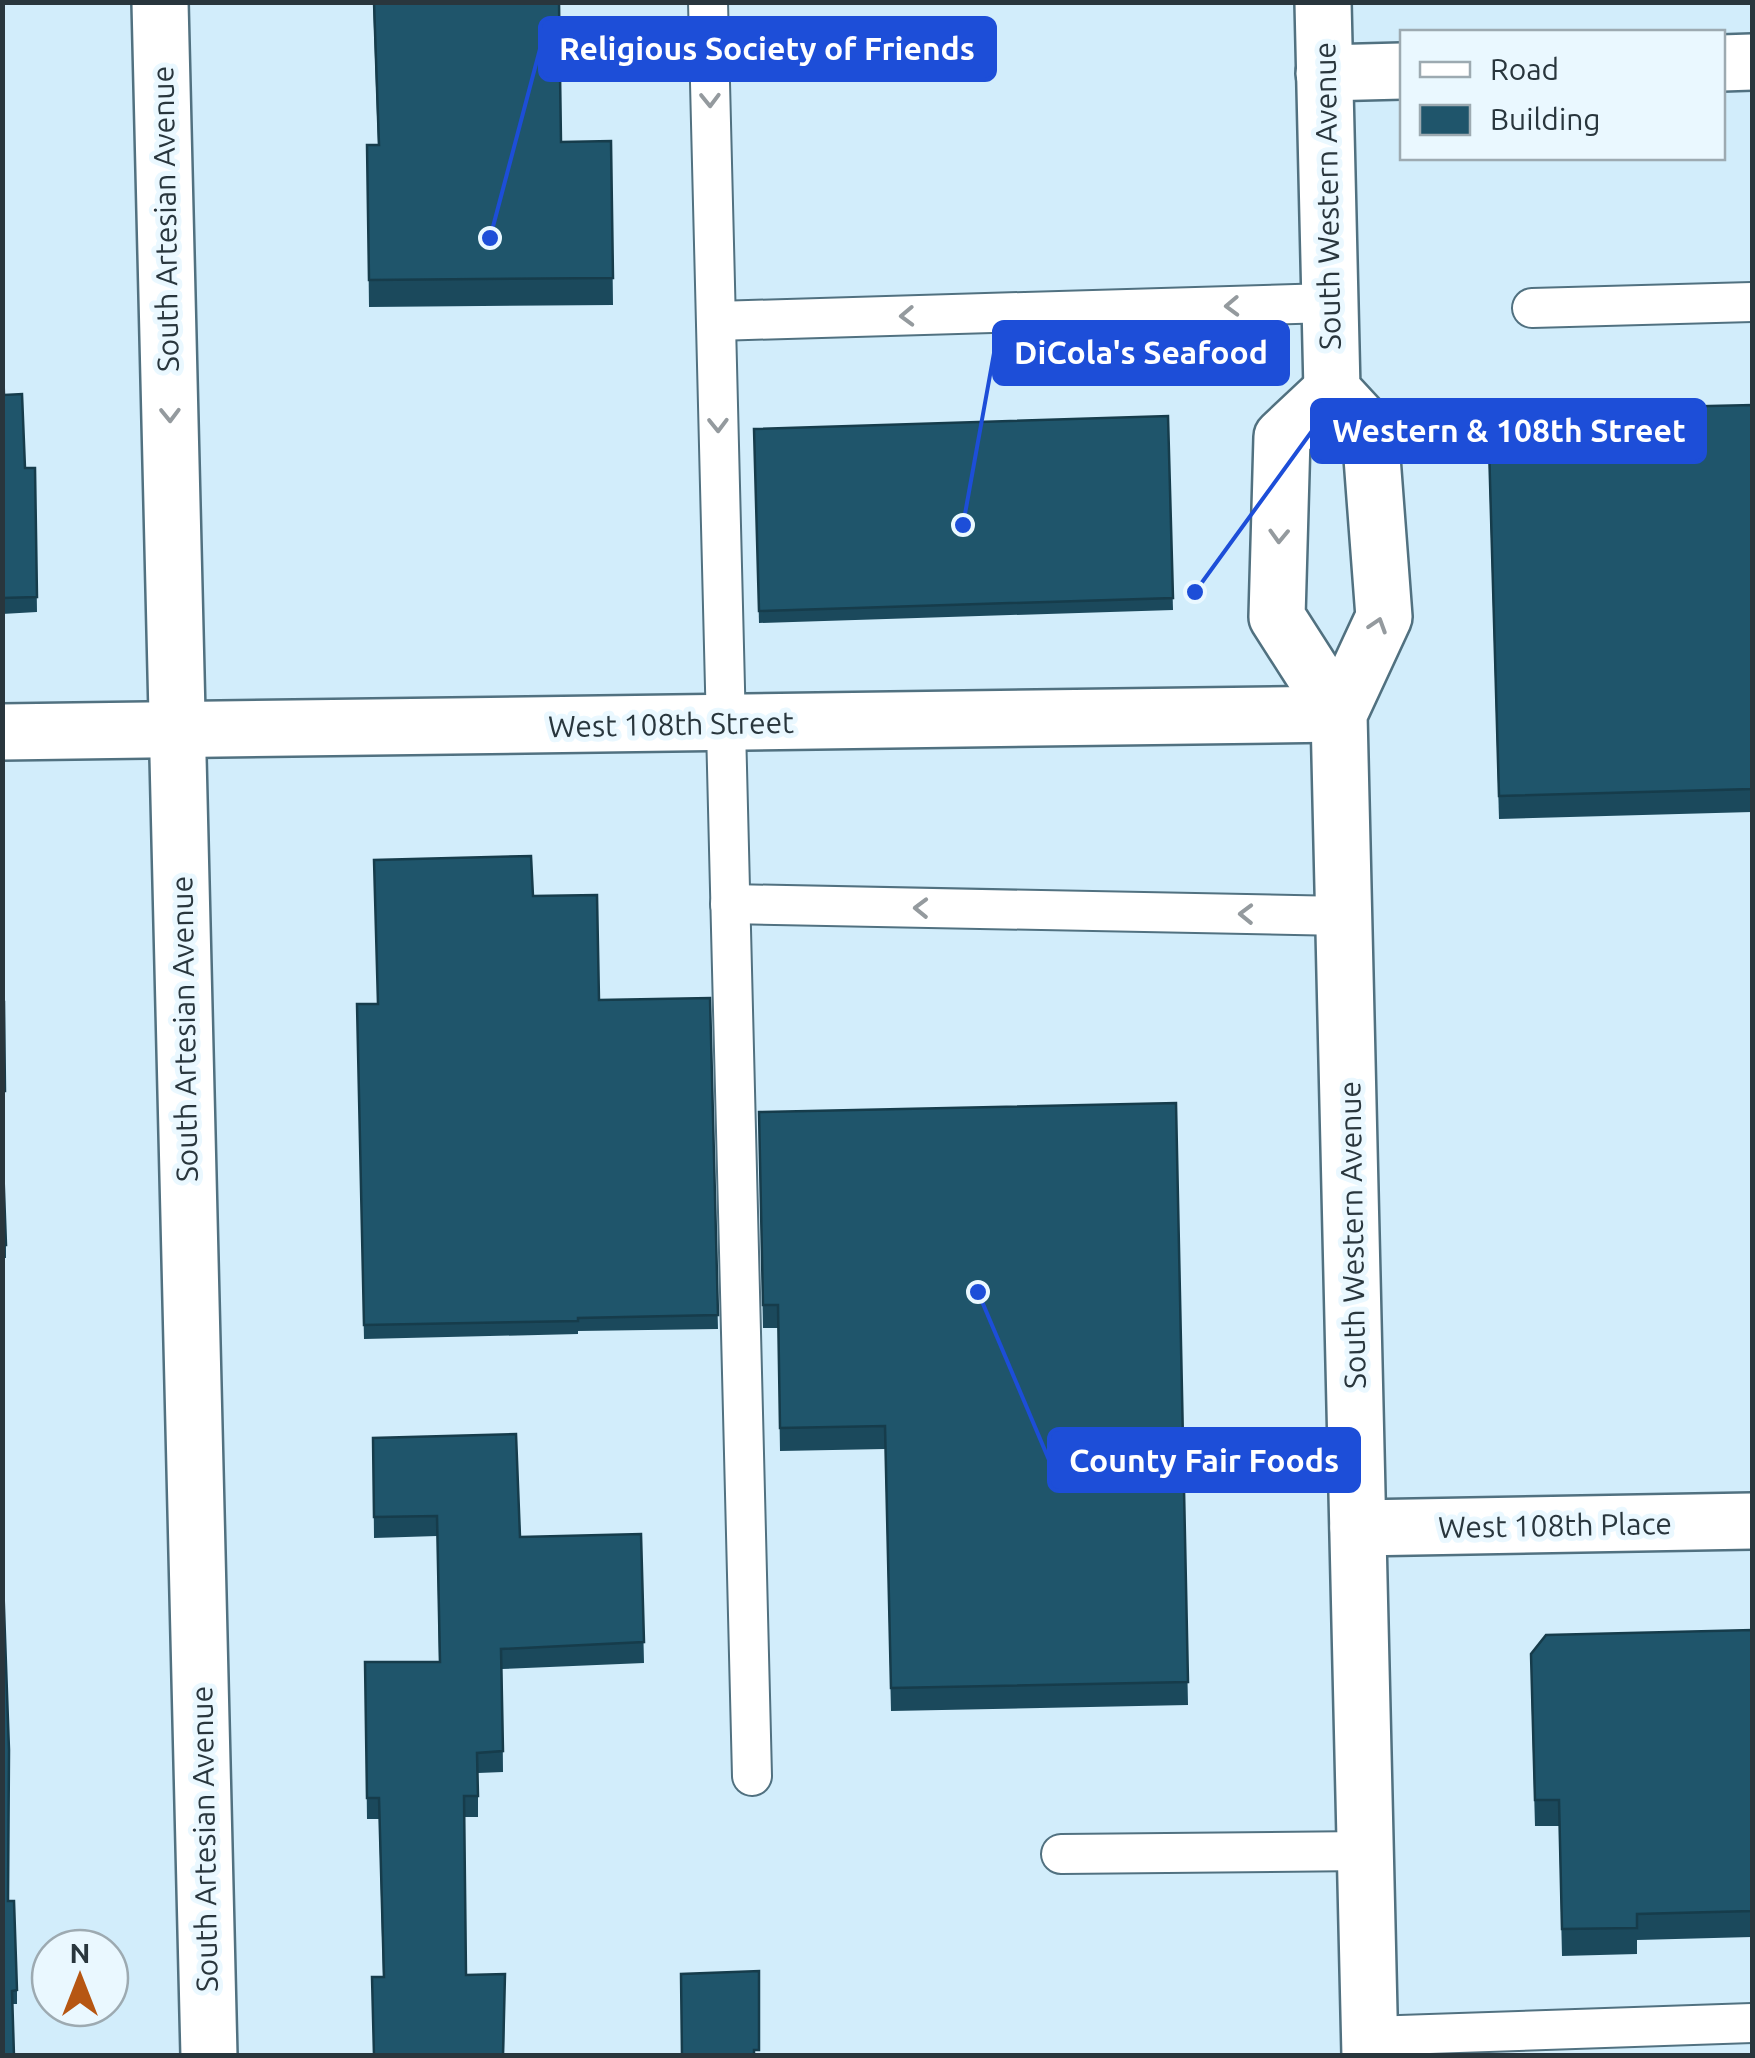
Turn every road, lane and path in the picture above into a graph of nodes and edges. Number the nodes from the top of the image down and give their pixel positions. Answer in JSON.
{"nodes":[{"id":1,"x":160,"y":2,"type":"edge"},
{"id":2,"x":708,"y":2,"type":"edge"},
{"id":3,"x":1323,"y":2,"type":"edge"},
{"id":4,"x":1752,"y":62,"type":"edge"},
{"id":5,"x":1725,"y":63,"type":"edge"},
{"id":6,"x":1400,"y":71,"type":"edge"},
{"id":7,"x":1324,"y":73,"type":"junction"},
{"id":8,"x":1752,"y":302,"type":"edge"},
{"id":9,"x":1329,"y":304,"type":"junction"},
{"id":10,"x":1532,"y":308,"type":"dead end"},
{"id":11,"x":716,"y":322,"type":"junction"},
{"id":12,"x":1332,"y":390,"type":"junction"},
{"id":13,"x":1339,"y":714,"type":"junction"},
{"id":14,"x":725,"y":724,"type":"junction"},
{"id":15,"x":177,"y":730,"type":"junction"},
{"id":16,"x":2,"y":732,"type":"edge"},
{"id":17,"x":730,"y":904,"type":"junction"},
{"id":18,"x":1344,"y":916,"type":"junction"},
{"id":19,"x":1752,"y":1522,"type":"edge"},
{"id":20,"x":1358,"y":1528,"type":"junction"},
{"id":21,"x":752,"y":1776,"type":"dead end"},
{"id":22,"x":1366,"y":1851,"type":"junction"},
{"id":23,"x":1061,"y":1854,"type":"dead end"},
{"id":24,"x":1752,"y":2023,"type":"edge"},
{"id":25,"x":1370,"y":2046,"type":"edge"},
{"id":26,"x":209,"y":2056,"type":"edge"}],
"edges":[{"from":1,"to":15,"type":"street","name":"South Artesian Avenue","one_way":true},
{"from":2,"to":11,"type":"lane","one_way":true},
{"from":3,"to":7,"type":"street","name":"South Western Avenue"},
{"from":4,"to":5,"type":"street"},
{"from":6,"to":7,"type":"street"},
{"from":7,"to":9,"type":"street","name":"South Western Avenue"},
{"from":8,"to":10,"type":"lane"},
{"from":9,"to":11,"type":"lane","one_way":true},
{"from":9,"to":12,"type":"street","name":"South Western Avenue"},
{"from":11,"to":14,"type":"lane","one_way":true},
{"from":13,"to":12,"type":"street","name":"South Western Avenue","one_way":true},
{"from":12,"to":13,"type":"street","name":"South Western Avenue","one_way":true},
{"from":13,"to":14,"type":"street","name":"West 108th Street"},
{"from":13,"to":18,"type":"street","name":"South Western Avenue"},
{"from":14,"to":15,"type":"street","name":"West 108th Street"},
{"from":14,"to":17,"type":"lane"},
{"from":15,"to":16,"type":"street","name":"West 108th Street"},
{"from":15,"to":26,"type":"street","name":"South Artesian Avenue"},
{"from":18,"to":17,"type":"lane","one_way":true},
{"from":17,"to":21,"type":"lane"},
{"from":18,"to":20,"type":"street","name":"South Western Avenue"},
{"from":19,"to":20,"type":"street","name":"West 108th Place"},
{"from":20,"to":22,"type":"street","name":"South Western Avenue"},
{"from":22,"to":23,"type":"lane"},
{"from":22,"to":25,"type":"street","name":"South Western Avenue"},
{"from":24,"to":25,"type":"lane"}]}
